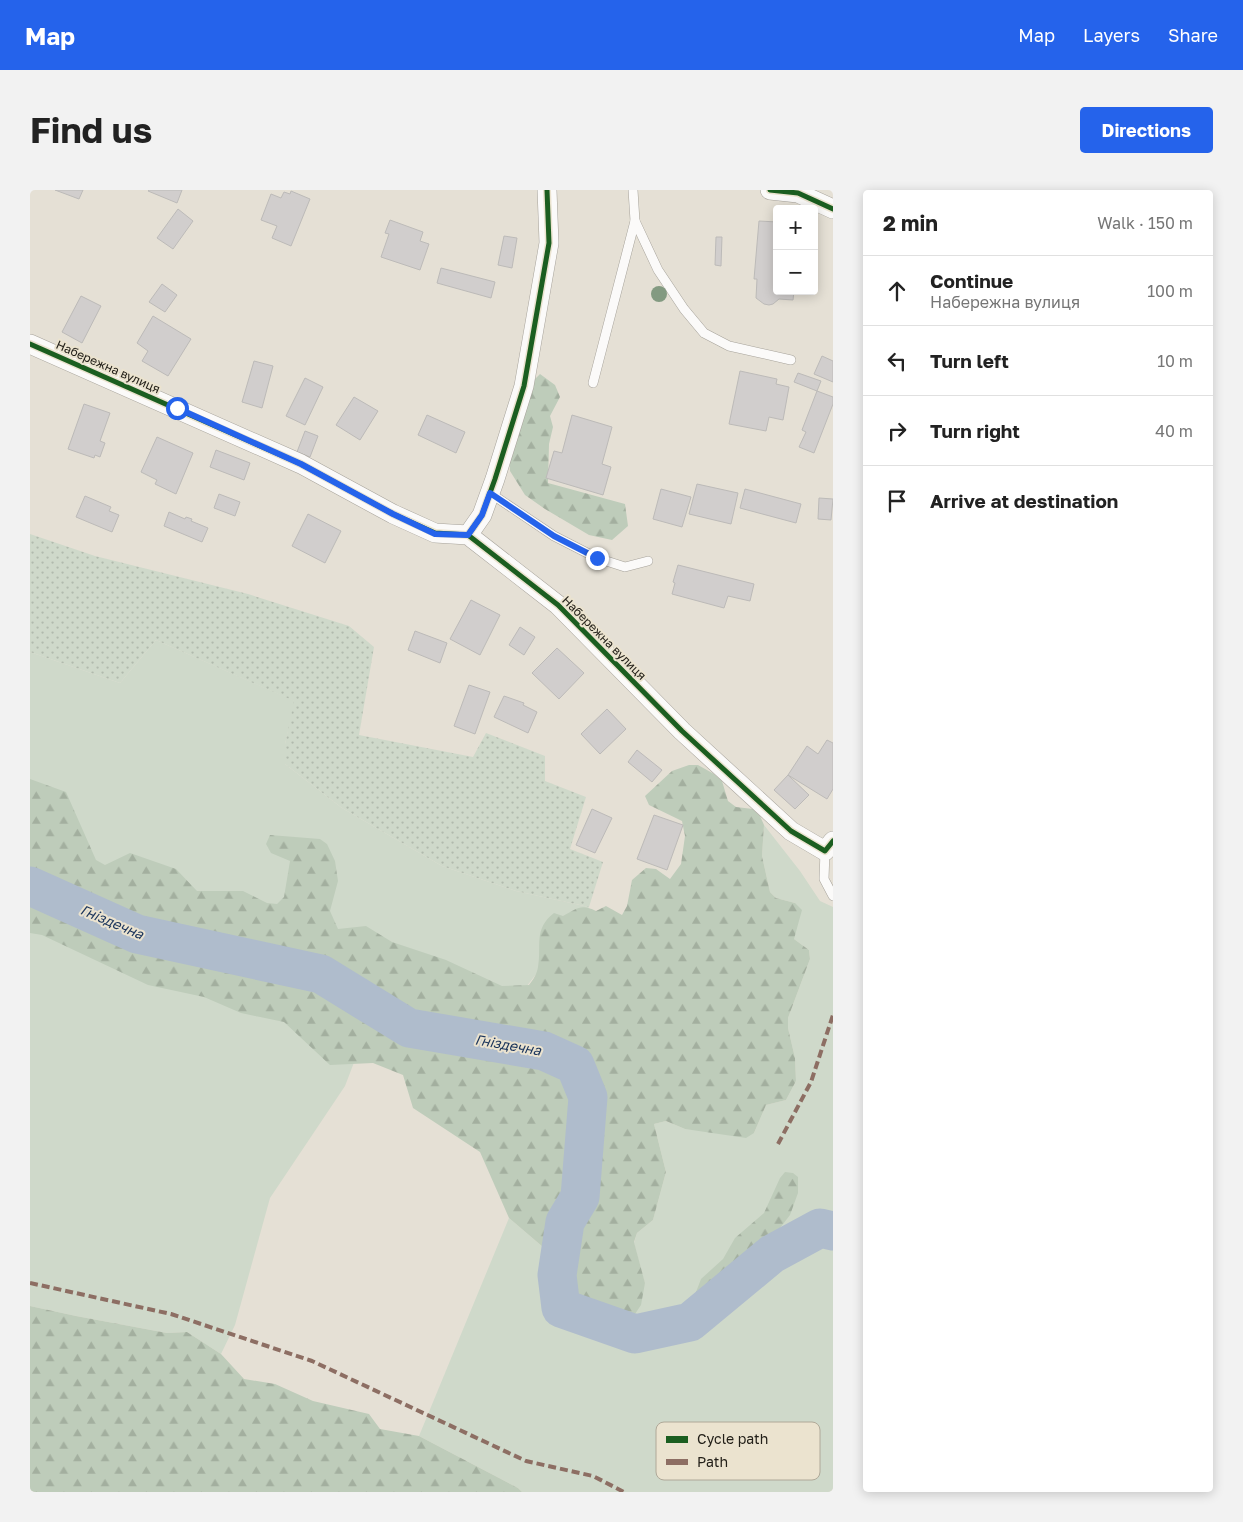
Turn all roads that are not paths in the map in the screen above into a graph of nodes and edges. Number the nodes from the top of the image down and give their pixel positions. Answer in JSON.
{"nodes":[{"id":1,"x":547,"y":190,"type":"edge"},
{"id":2,"x":633,"y":190,"type":"edge"},
{"id":3,"x":770,"y":190,"type":"edge"},
{"id":4,"x":833,"y":209,"type":"edge"},
{"id":5,"x":635,"y":221,"type":"junction"},
{"id":6,"x":30,"y":344,"type":"edge"},
{"id":7,"x":791,"y":360,"type":"dead end"},
{"id":8,"x":593,"y":383,"type":"dead end"},
{"id":9,"x":490,"y":493,"type":"junction"},
{"id":10,"x":468,"y":535,"type":"junction"},
{"id":11,"x":648,"y":561,"type":"dead end"},
{"id":12,"x":829,"y":846,"type":"edge"},
{"id":13,"x":833,"y":896,"type":"edge"}],
"edges":[{"from":1,"to":9,"type":"street"},
{"from":2,"to":5,"type":"lane"},
{"from":3,"to":4,"type":"street"},
{"from":5,"to":7,"type":"lane"},
{"from":5,"to":8,"type":"lane"},
{"from":6,"to":10,"type":"street","name":"Набережна вулиця"},
{"from":9,"to":10,"type":"street"},
{"from":9,"to":11,"type":"lane"},
{"from":10,"to":12,"type":"street","name":"Набережна вулиця"},
{"from":12,"to":13,"type":"lane"}]}
